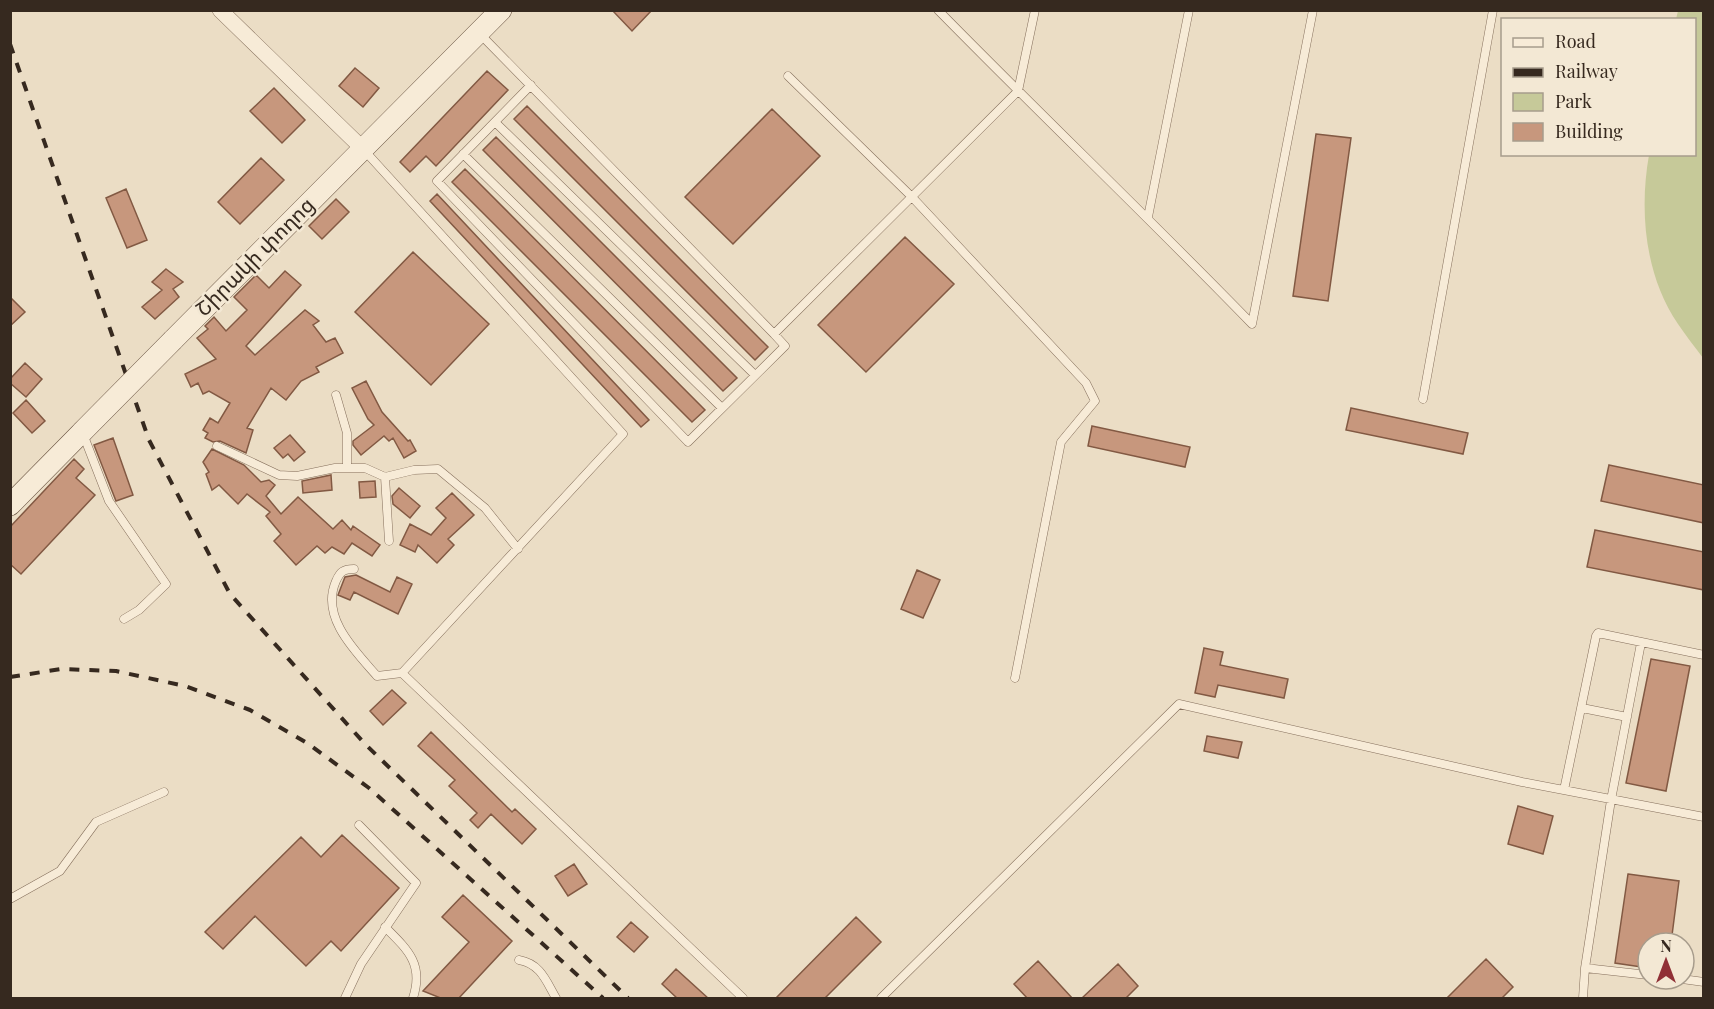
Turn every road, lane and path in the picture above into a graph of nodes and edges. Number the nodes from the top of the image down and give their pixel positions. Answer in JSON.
{"nodes":[{"id":1,"x":220,"y":10,"type":"edge"},
{"id":2,"x":938,"y":10,"type":"edge"},
{"id":3,"x":1035,"y":10,"type":"edge"},
{"id":4,"x":1189,"y":10,"type":"edge"},
{"id":5,"x":1312,"y":10,"type":"edge"},
{"id":6,"x":1494,"y":10,"type":"edge"},
{"id":7,"x":488,"y":18,"type":"edge"},
{"id":8,"x":788,"y":76,"type":"dead end"},
{"id":9,"x":531,"y":85,"type":"junction"},
{"id":10,"x":1018,"y":91,"type":"junction"},
{"id":11,"x":495,"y":122,"type":"junction"},
{"id":12,"x":361,"y":147,"type":"junction"},
{"id":13,"x":463,"y":154,"type":"junction"},
{"id":14,"x":912,"y":197,"type":"junction"},
{"id":15,"x":1148,"y":217,"type":"junction"},
{"id":16,"x":774,"y":334,"type":"junction"},
{"id":17,"x":755,"y":375,"type":"junction"},
{"id":18,"x":336,"y":395,"type":"dead end"},
{"id":19,"x":1423,"y":399,"type":"dead end"},
{"id":20,"x":722,"y":408,"type":"junction"},
{"id":21,"x":80,"y":429,"type":"junction"},
{"id":22,"x":217,"y":446,"type":"dead end"},
{"id":23,"x":60,"y":449,"type":"junction"},
{"id":24,"x":347,"y":468,"type":"junction"},
{"id":25,"x":385,"y":477,"type":"junction"},
{"id":26,"x":10,"y":494,"type":"edge"},
{"id":27,"x":10,"y":505,"type":"edge"},
{"id":28,"x":389,"y":541,"type":"dead end"},
{"id":29,"x":518,"y":549,"type":"junction"},
{"id":30,"x":354,"y":569,"type":"dead end"},
{"id":31,"x":124,"y":619,"type":"dead end"},
{"id":32,"x":1641,"y":643,"type":"junction"},
{"id":33,"x":1704,"y":655,"type":"edge"},
{"id":34,"x":402,"y":673,"type":"junction"},
{"id":35,"x":1015,"y":678,"type":"dead end"},
{"id":36,"x":1582,"y":708,"type":"junction"},
{"id":37,"x":1627,"y":717,"type":"junction"},
{"id":38,"x":1564,"y":790,"type":"junction"},
{"id":39,"x":164,"y":792,"type":"dead end"},
{"id":40,"x":1611,"y":800,"type":"junction"},
{"id":41,"x":1704,"y":817,"type":"edge"},
{"id":42,"x":359,"y":825,"type":"dead end"},
{"id":43,"x":10,"y":898,"type":"edge"},
{"id":44,"x":385,"y":927,"type":"junction"},
{"id":45,"x":519,"y":960,"type":"dead end"},
{"id":46,"x":1585,"y":968,"type":"junction"},
{"id":47,"x":1636,"y":974,"type":"edge"},
{"id":48,"x":345,"y":999,"type":"edge"},
{"id":49,"x":413,"y":999,"type":"edge"},
{"id":50,"x":556,"y":999,"type":"edge"},
{"id":51,"x":743,"y":999,"type":"edge"},
{"id":52,"x":881,"y":999,"type":"edge"},
{"id":53,"x":1583,"y":999,"type":"edge"}],
"edges":[{"from":1,"to":12,"type":"street"},
{"from":2,"to":10,"type":"lane"},
{"from":3,"to":10,"type":"lane"},
{"from":4,"to":15,"type":"lane"},
{"from":5,"to":15,"type":"lane"},
{"from":6,"to":19,"type":"lane"},
{"from":7,"to":9,"type":"lane"},
{"from":7,"to":12,"type":"main road","name":"Շիրակի փողոց"},
{"from":8,"to":14,"type":"lane"},
{"from":9,"to":11,"type":"lane"},
{"from":9,"to":16,"type":"lane"},
{"from":10,"to":14,"type":"lane"},
{"from":10,"to":15,"type":"lane"},
{"from":11,"to":13,"type":"lane"},
{"from":11,"to":17,"type":"lane"},
{"from":12,"to":21,"type":"main road","name":"Շիրակի փողոց","bridge":true},
{"from":12,"to":29,"type":"lane"},
{"from":13,"to":20,"type":"lane"},
{"from":13,"to":20,"type":"lane"},
{"from":14,"to":16,"type":"lane"},
{"from":14,"to":35,"type":"lane"},
{"from":16,"to":17,"type":"lane"},
{"from":17,"to":20,"type":"lane"},
{"from":18,"to":24,"type":"lane"},
{"from":21,"to":23,"type":"main road","name":"Շիրակի փողոց"},
{"from":21,"to":31,"type":"lane"},
{"from":22,"to":24,"type":"lane"},
{"from":23,"to":26,"type":"main road","name":"Շիրակի փողոց"},
{"from":23,"to":27,"type":"main road","name":"Շիրակի փողոց"},
{"from":24,"to":25,"type":"lane"},
{"from":25,"to":28,"type":"lane"},
{"from":25,"to":29,"type":"lane"},
{"from":29,"to":34,"type":"lane"},
{"from":30,"to":34,"type":"lane"},
{"from":32,"to":33,"type":"lane"},
{"from":32,"to":36,"type":"lane"},
{"from":32,"to":37,"type":"lane"},
{"from":34,"to":51,"type":"lane"},
{"from":36,"to":37,"type":"lane"},
{"from":36,"to":38,"type":"lane"},
{"from":37,"to":40,"type":"lane"},
{"from":38,"to":40,"type":"lane"},
{"from":38,"to":52,"type":"lane"},
{"from":39,"to":43,"type":"lane"},
{"from":40,"to":41,"type":"lane"},
{"from":40,"to":46,"type":"lane"},
{"from":42,"to":44,"type":"lane"},
{"from":44,"to":48,"type":"lane"},
{"from":44,"to":49,"type":"lane"},
{"from":45,"to":50,"type":"lane"},
{"from":46,"to":47,"type":"lane"},
{"from":46,"to":53,"type":"lane"}]}
